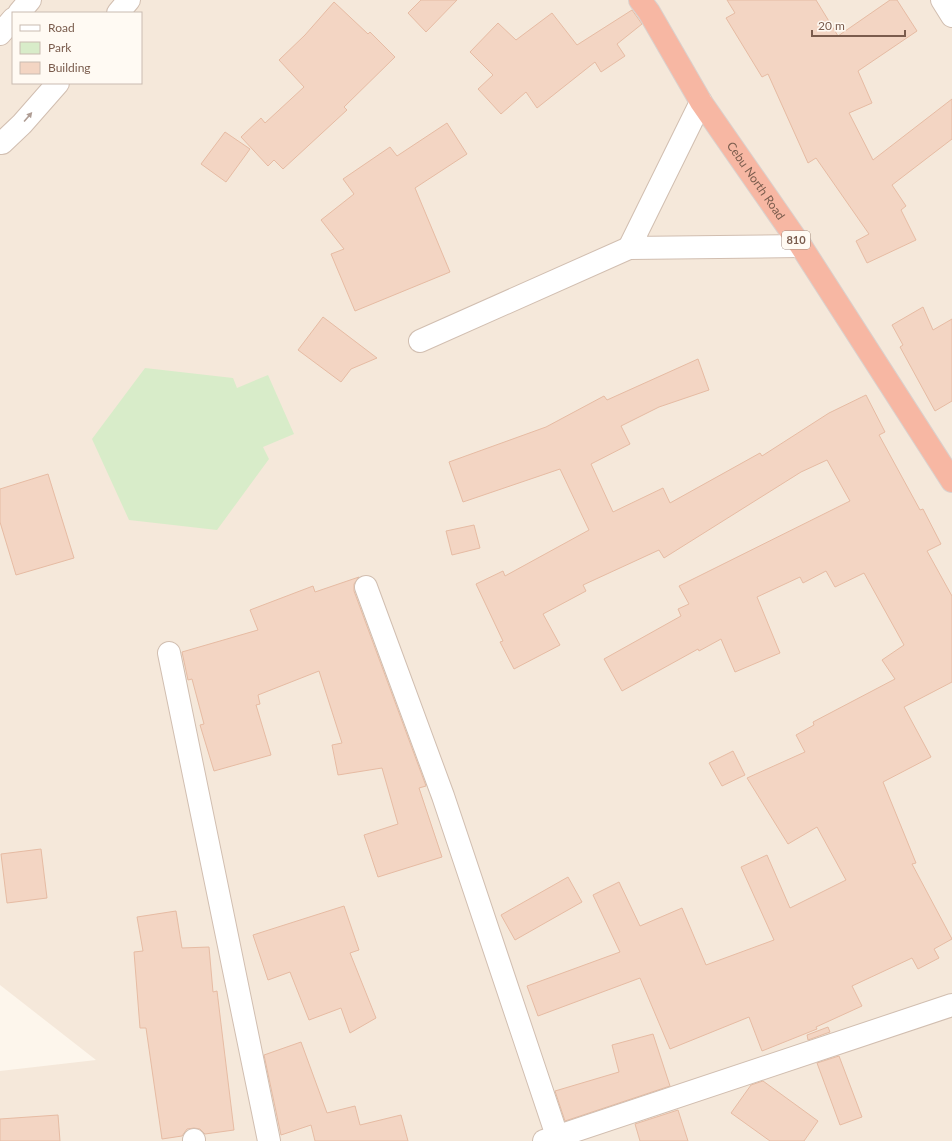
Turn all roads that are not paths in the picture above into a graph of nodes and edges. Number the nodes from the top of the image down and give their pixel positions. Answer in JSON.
{"nodes":[{"id":1,"x":30,"y":0,"type":"edge"},
{"id":2,"x":129,"y":0,"type":"edge"},
{"id":3,"x":640,"y":0,"type":"edge"},
{"id":4,"x":942,"y":0,"type":"edge"},
{"id":5,"x":20,"y":12,"type":"edge"},
{"id":6,"x":119,"y":12,"type":"edge"},
{"id":7,"x":952,"y":16,"type":"edge"},
{"id":8,"x":12,"y":20,"type":"edge"},
{"id":9,"x":0,"y":34,"type":"edge"},
{"id":10,"x":57,"y":84,"type":"edge"},
{"id":11,"x":701,"y":102,"type":"junction"},
{"id":12,"x":0,"y":143,"type":"edge"},
{"id":13,"x":800,"y":246,"type":"junction"},
{"id":14,"x":629,"y":248,"type":"junction"},
{"id":15,"x":420,"y":341,"type":"dead end"},
{"id":16,"x":952,"y":481,"type":"edge"},
{"id":17,"x":366,"y":587,"type":"dead end"},
{"id":18,"x":169,"y":653,"type":"dead end"},
{"id":19,"x":952,"y":1005,"type":"edge"},
{"id":20,"x":550,"y":1138,"type":"edge"},
{"id":21,"x":269,"y":1141,"type":"edge"}],
"edges":[{"from":1,"to":5,"type":"street"},
{"from":2,"to":6,"type":"street"},
{"from":3,"to":11,"type":"highway","name":"Cebu North Road","number":"810"},
{"from":4,"to":7,"type":"street"},
{"from":8,"to":9,"type":"street"},
{"from":12,"to":10,"type":"street","one_way":true},
{"from":11,"to":13,"type":"highway","name":"Cebu North Road","number":"810"},
{"from":11,"to":14,"type":"street"},
{"from":13,"to":14,"type":"street"},
{"from":13,"to":16,"type":"highway","name":"Cebu North Road","number":"810"},
{"from":14,"to":15,"type":"street"},
{"from":17,"to":20,"type":"street"},
{"from":18,"to":21,"type":"street"},
{"from":19,"to":20,"type":"street"}]}
